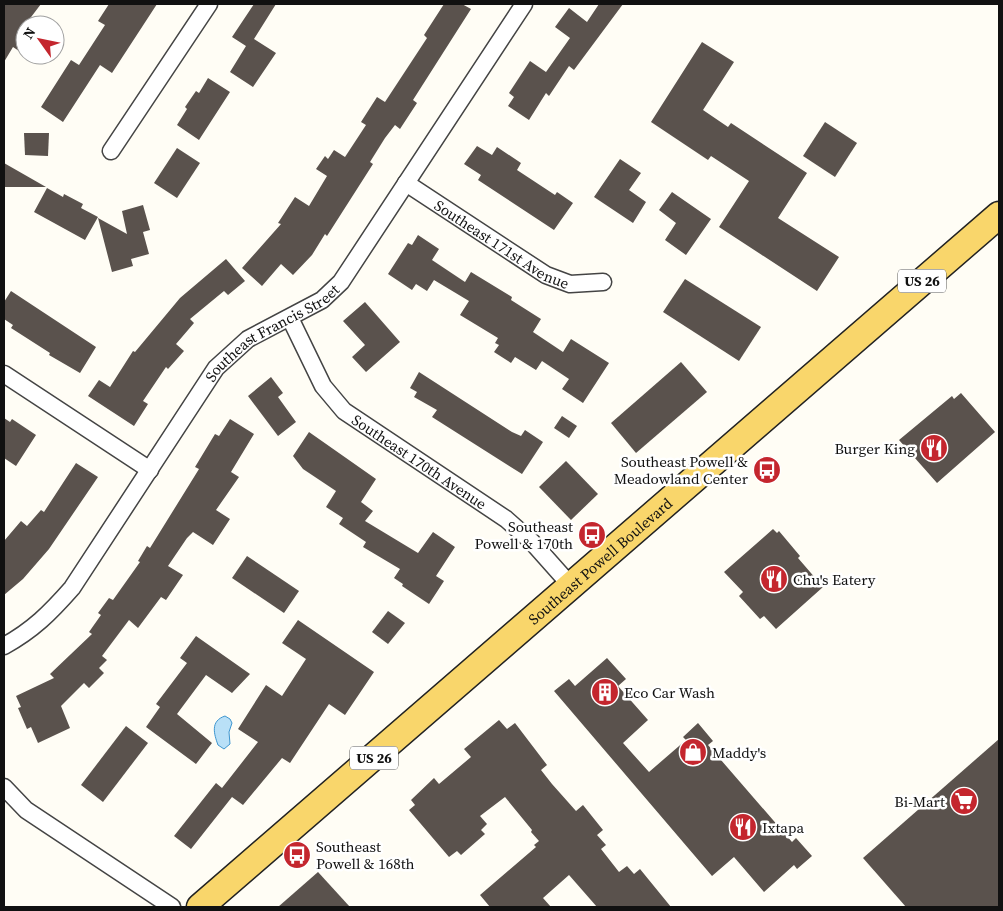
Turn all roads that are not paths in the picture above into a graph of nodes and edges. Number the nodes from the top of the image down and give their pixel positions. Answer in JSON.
{"nodes":[{"id":1,"x":209,"y":4,"type":"edge"},
{"id":2,"x":524,"y":4,"type":"edge"},
{"id":3,"x":111,"y":151,"type":"dead end"},
{"id":4,"x":406,"y":184,"type":"junction"},
{"id":5,"x":999,"y":215,"type":"edge"},
{"id":6,"x":604,"y":282,"type":"dead end"},
{"id":7,"x":290,"y":318,"type":"junction"},
{"id":8,"x":4,"y":374,"type":"edge"},
{"id":9,"x":150,"y":470,"type":"junction"},
{"id":10,"x":572,"y":587,"type":"junction"},
{"id":11,"x":4,"y":646,"type":"edge"},
{"id":12,"x":4,"y":787,"type":"edge"},
{"id":13,"x":172,"y":907,"type":"edge"},
{"id":14,"x":200,"y":907,"type":"edge"}],
"edges":[{"from":1,"to":3,"type":"street"},
{"from":2,"to":4,"type":"street","name":"Southeast Francis Street"},
{"from":4,"to":6,"type":"street","name":"Southeast 171st Avenue"},
{"from":4,"to":7,"type":"street","name":"Southeast Francis Street"},
{"from":5,"to":10,"type":"main road","name":"Southeast Powell Boulevard","number":"US 26"},
{"from":7,"to":9,"type":"street","name":"Southeast Francis Street"},
{"from":7,"to":10,"type":"street","name":"Southeast 170th Avenue"},
{"from":8,"to":9,"type":"street"},
{"from":9,"to":11,"type":"street","name":"Southeast Francis Street"},
{"from":10,"to":14,"type":"main road","name":"Southeast Powell Boulevard","number":"US 26"},
{"from":12,"to":13,"type":"street"}]}
